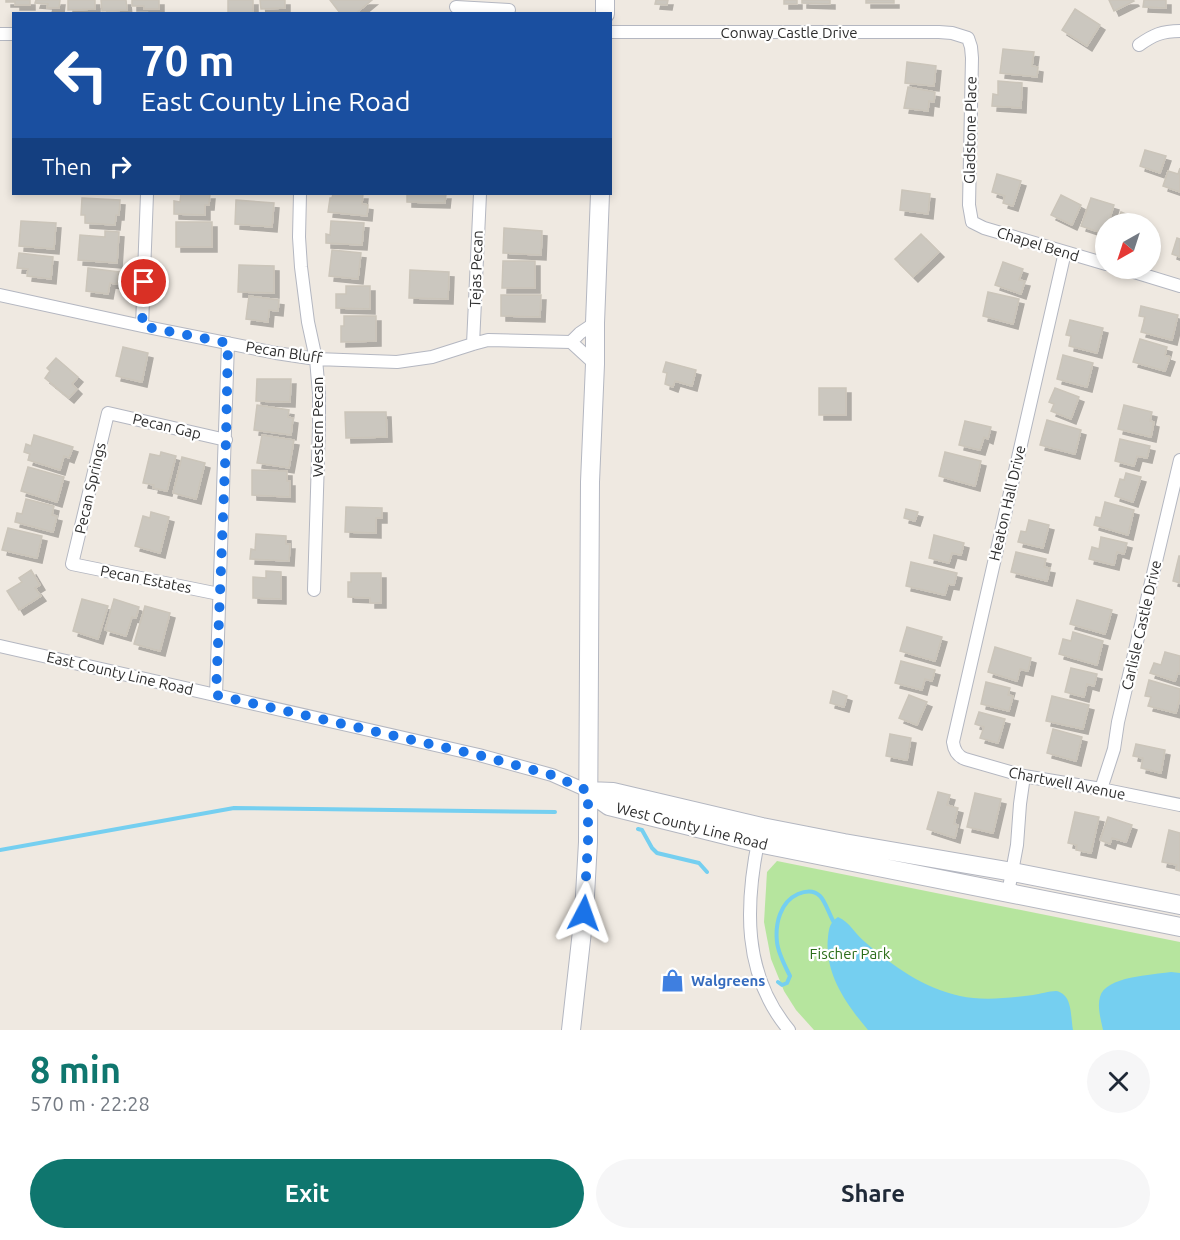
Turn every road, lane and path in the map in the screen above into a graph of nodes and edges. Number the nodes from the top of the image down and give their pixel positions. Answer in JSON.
{"nodes":[{"id":1,"x":456,"y":7,"type":"dead end"},
{"id":2,"x":509,"y":10,"type":"dead end"},
{"id":3,"x":485,"y":11,"type":"edge"},
{"id":4,"x":1180,"y":31,"type":"edge"},
{"id":5,"x":612,"y":32,"type":"edge"},
{"id":6,"x":968,"y":38,"type":"joint"},
{"id":7,"x":1139,"y":45,"type":"dead end"},
{"id":8,"x":147,"y":195,"type":"edge"},
{"id":9,"x":300,"y":195,"type":"edge"},
{"id":10,"x":480,"y":195,"type":"edge"},
{"id":11,"x":600,"y":195,"type":"edge"},
{"id":12,"x":972,"y":222,"type":"joint"},
{"id":13,"x":1065,"y":252,"type":"junction"},
{"id":14,"x":1095,"y":261,"type":"edge"},
{"id":15,"x":1157,"y":279,"type":"edge"},
{"id":16,"x":1180,"y":286,"type":"edge"},
{"id":17,"x":0,"y":295,"type":"edge"},
{"id":18,"x":595,"y":323,"type":"junction"},
{"id":19,"x":142,"y":326,"type":"junction"},
{"id":20,"x":571,"y":342,"type":"junction"},
{"id":21,"x":228,"y":343,"type":"junction"},
{"id":22,"x":473,"y":344,"type":"junction"},
{"id":23,"x":316,"y":359,"type":"junction"},
{"id":24,"x":595,"y":364,"type":"junction"},
{"id":25,"x":108,"y":412,"type":"joint"},
{"id":26,"x":226,"y":440,"type":"junction"},
{"id":27,"x":1180,"y":460,"type":"edge"},
{"id":28,"x":72,"y":564,"type":"joint"},
{"id":29,"x":314,"y":590,"type":"dead end"},
{"id":30,"x":219,"y":594,"type":"junction"},
{"id":31,"x":0,"y":646,"type":"edge"},
{"id":32,"x":216,"y":695,"type":"junction"},
{"id":33,"x":957,"y":754,"type":"joint"},
{"id":34,"x":1024,"y":776,"type":"junction"},
{"id":35,"x":1101,"y":789,"type":"junction"},
{"id":36,"x":588,"y":791,"type":"junction"},
{"id":37,"x":1180,"y":805,"type":"edge"},
{"id":38,"x":760,"y":835,"type":"junction"},
{"id":39,"x":1013,"y":872,"type":"junction"},
{"id":40,"x":1008,"y":893,"type":"junction"},
{"id":41,"x":1180,"y":904,"type":"edge"},
{"id":42,"x":1180,"y":927,"type":"edge"},
{"id":43,"x":571,"y":1030,"type":"edge"},
{"id":44,"x":789,"y":1030,"type":"edge"}],
"edges":[{"from":1,"to":3,"type":"street"},
{"from":2,"to":3,"type":"street"},
{"from":4,"to":7,"type":"street"},
{"from":5,"to":6,"type":"street","name":"Conway Castle Drive"},
{"from":6,"to":12,"type":"street","name":"Gladstone Place"},
{"from":8,"to":19,"type":"street"},
{"from":9,"to":23,"type":"street","name":"Western Pecan"},
{"from":10,"to":22,"type":"street","name":"Tejas Pecan"},
{"from":11,"to":18,"type":"main road"},
{"from":12,"to":13,"type":"street","name":"Chapel Bend"},
{"from":13,"to":14,"type":"street","name":"Chapel Bend"},
{"from":13,"to":33,"type":"street","name":"Heaton Hall Drive"},
{"from":15,"to":16,"type":"street"},
{"from":17,"to":19,"type":"street","name":"Pecan Bluff"},
{"from":18,"to":20,"type":"street"},
{"from":18,"to":24,"type":"main road"},
{"from":19,"to":21,"type":"street","name":"Pecan Bluff"},
{"from":20,"to":22,"type":"street","name":"Pecan Bluff"},
{"from":20,"to":24,"type":"street"},
{"from":21,"to":23,"type":"street","name":"Pecan Bluff"},
{"from":21,"to":26,"type":"street"},
{"from":22,"to":23,"type":"street","name":"Pecan Bluff"},
{"from":23,"to":29,"type":"street","name":"Western Pecan"},
{"from":24,"to":36,"type":"main road"},
{"from":25,"to":26,"type":"street","name":"Pecan Gap"},
{"from":25,"to":28,"type":"street","name":"Pecan Springs"},
{"from":26,"to":30,"type":"street"},
{"from":27,"to":35,"type":"street","name":"Carlisle Castle Drive"},
{"from":28,"to":30,"type":"street","name":"Pecan Estates"},
{"from":30,"to":32,"type":"street"},
{"from":31,"to":32,"type":"street","name":"East County Line Road"},
{"from":32,"to":36,"type":"street","name":"East County Line Road"},
{"from":33,"to":34,"type":"street","name":"Chartwell Avenue"},
{"from":34,"to":35,"type":"street","name":"Chartwell Avenue"},
{"from":34,"to":39,"type":"street"},
{"from":35,"to":37,"type":"street","name":"Chartwell Avenue"},
{"from":36,"to":38,"type":"main road","name":"West County Line Road"},
{"from":36,"to":43,"type":"main road"},
{"from":38,"to":39,"type":"main road","name":"West County Line Road"},
{"from":38,"to":40,"type":"main road","name":"West County Line Road"},
{"from":38,"to":44,"type":"street"},
{"from":39,"to":40,"type":"street"},
{"from":39,"to":41,"type":"main road","name":"West County Line Road"},
{"from":40,"to":42,"type":"main road","name":"West County Line Road"}]}
